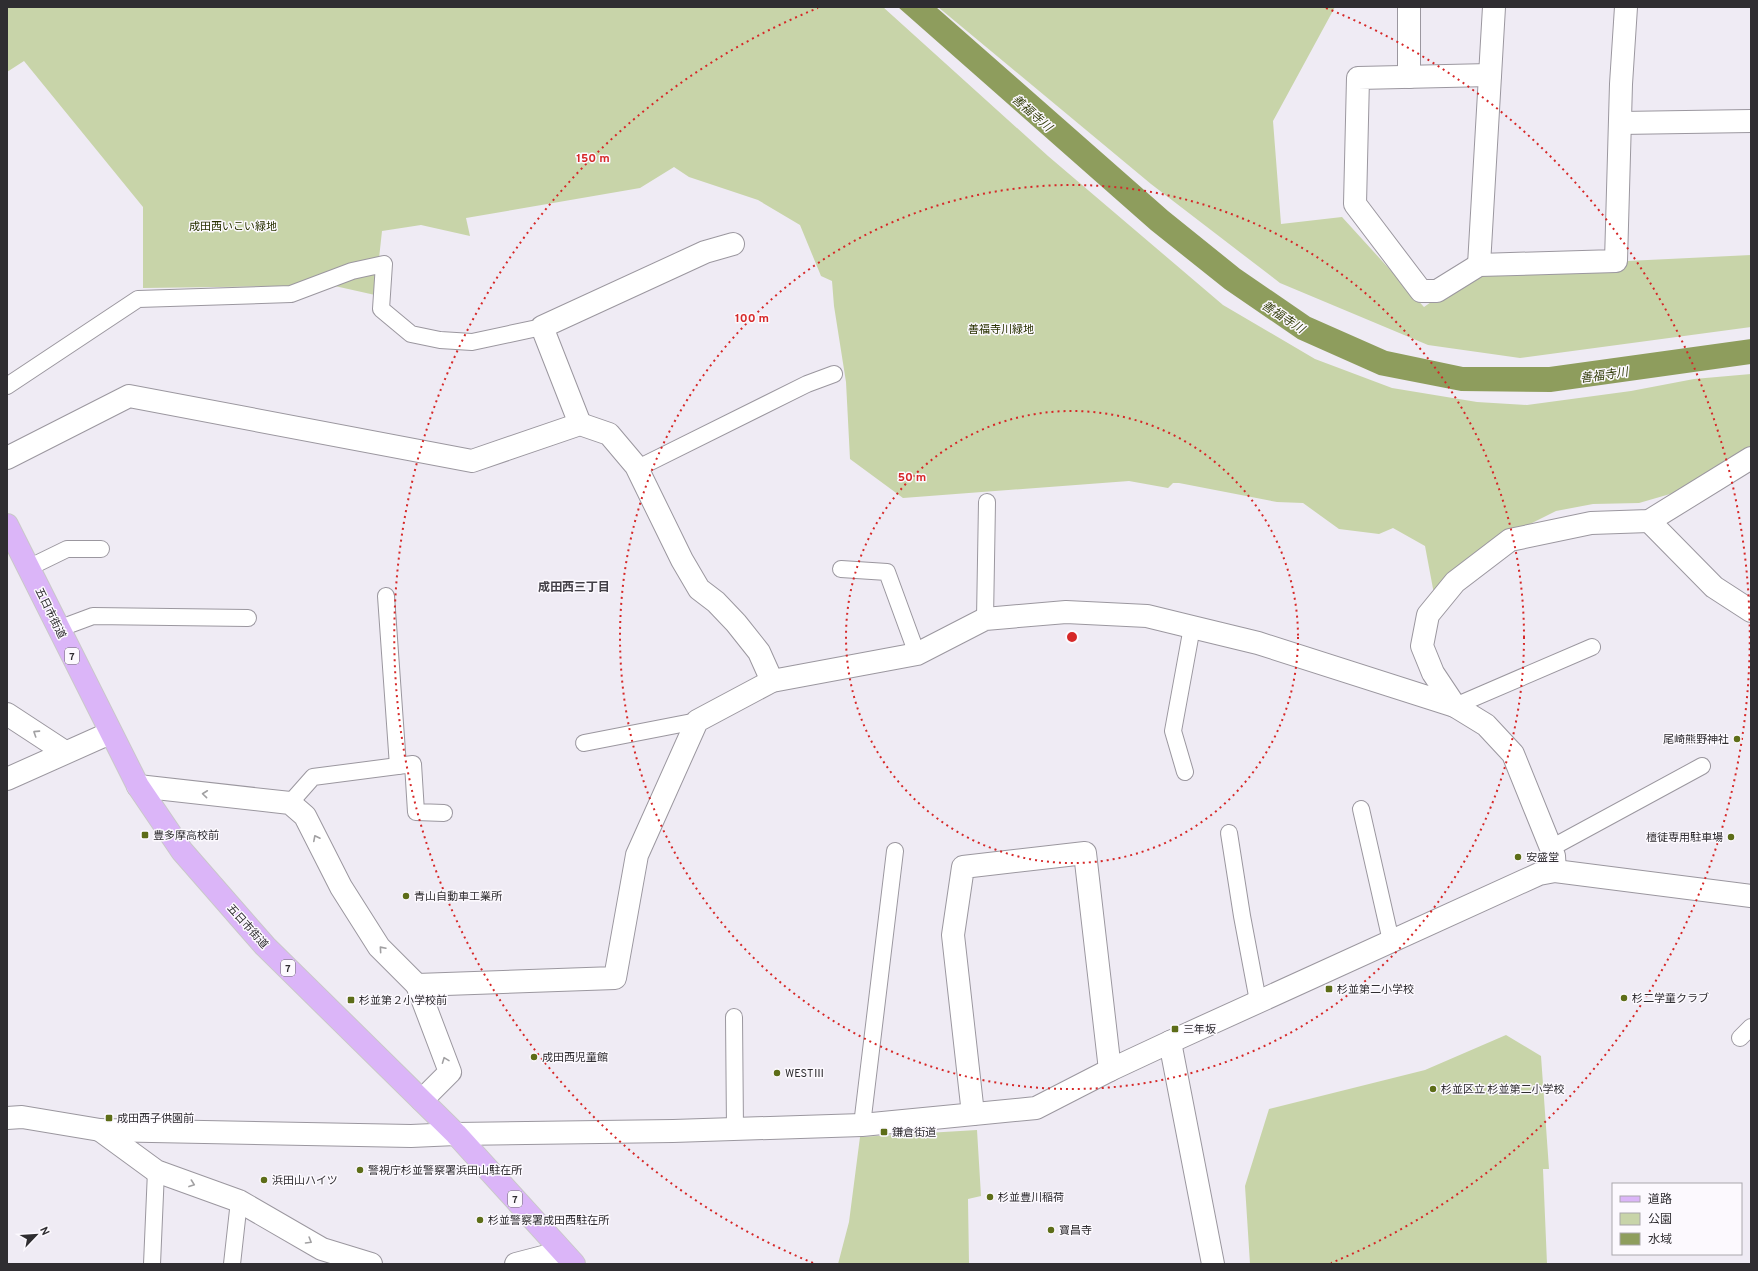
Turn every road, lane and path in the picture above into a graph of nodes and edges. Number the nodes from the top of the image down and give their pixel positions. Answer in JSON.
{"nodes":[{"id":1,"x":1409,"y":7,"type":"edge"},
{"id":2,"x":1494,"y":7,"type":"edge"},
{"id":3,"x":1626,"y":7,"type":"edge"},
{"id":4,"x":1490,"y":75,"type":"junction"},
{"id":5,"x":1409,"y":77,"type":"junction"},
{"id":6,"x":1751,"y":121,"type":"edge"},
{"id":7,"x":1620,"y":123,"type":"junction"},
{"id":8,"x":733,"y":244,"type":"dead end"},
{"id":9,"x":1479,"y":265,"type":"junction"},
{"id":10,"x":542,"y":327,"type":"junction"},
{"id":11,"x":834,"y":374,"type":"dead end"},
{"id":12,"x":7,"y":386,"type":"edge"},
{"id":13,"x":580,"y":424,"type":"junction"},
{"id":14,"x":7,"y":458,"type":"edge"},
{"id":15,"x":1751,"y":458,"type":"edge"},
{"id":16,"x":638,"y":468,"type":"junction"},
{"id":17,"x":987,"y":502,"type":"dead end"},
{"id":18,"x":1648,"y":521,"type":"junction"},
{"id":19,"x":7,"y":525,"type":"edge"},
{"id":20,"x":101,"y":549,"type":"dead end"},
{"id":21,"x":28,"y":568,"type":"junction"},
{"id":22,"x":840,"y":569,"type":"dead end"},
{"id":23,"x":386,"y":596,"type":"dead end"},
{"id":24,"x":1751,"y":611,"type":"edge"},
{"id":25,"x":248,"y":618,"type":"dead end"},
{"id":26,"x":985,"y":619,"type":"junction"},
{"id":27,"x":1192,"y":627,"type":"junction"},
{"id":28,"x":58,"y":629,"type":"junction"},
{"id":29,"x":1592,"y":647,"type":"dead end"},
{"id":30,"x":917,"y":654,"type":"junction"},
{"id":31,"x":772,"y":681,"type":"junction"},
{"id":32,"x":1455,"y":706,"type":"junction"},
{"id":33,"x":7,"y":714,"type":"edge"},
{"id":34,"x":697,"y":721,"type":"junction"},
{"id":35,"x":110,"y":733,"type":"junction"},
{"id":36,"x":584,"y":743,"type":"dead end"},
{"id":37,"x":65,"y":752,"type":"junction"},
{"id":38,"x":398,"y":766,"type":"junction"},
{"id":39,"x":1702,"y":766,"type":"dead end"},
{"id":40,"x":1185,"y":772,"type":"dead end"},
{"id":41,"x":7,"y":779,"type":"edge"},
{"id":42,"x":138,"y":786,"type":"junction"},
{"id":43,"x":290,"y":803,"type":"junction"},
{"id":44,"x":1361,"y":809,"type":"dead end"},
{"id":45,"x":444,"y":813,"type":"dead end"},
{"id":46,"x":1229,"y":833,"type":"dead end"},
{"id":47,"x":1551,"y":848,"type":"junction"},
{"id":48,"x":895,"y":851,"type":"dead end"},
{"id":49,"x":1555,"y":871,"type":"junction"},
{"id":50,"x":1751,"y":896,"type":"edge"},
{"id":51,"x":1391,"y":941,"type":"junction"},
{"id":52,"x":417,"y":985,"type":"junction"},
{"id":53,"x":1258,"y":1001,"type":"junction"},
{"id":54,"x":734,"y":1017,"type":"dead end"},
{"id":55,"x":1170,"y":1042,"type":"junction"},
{"id":56,"x":1110,"y":1070,"type":"junction"},
{"id":57,"x":422,"y":1100,"type":"junction"},
{"id":58,"x":973,"y":1114,"type":"junction"},
{"id":59,"x":7,"y":1118,"type":"edge"},
{"id":60,"x":862,"y":1125,"type":"junction"},
{"id":61,"x":735,"y":1129,"type":"junction"},
{"id":62,"x":100,"y":1130,"type":"junction"},
{"id":63,"x":456,"y":1134,"type":"junction"},
{"id":64,"x":156,"y":1171,"type":"junction"},
{"id":65,"x":239,"y":1201,"type":"junction"},
{"id":66,"x":568,"y":1258,"type":"edge"},
{"id":67,"x":152,"y":1264,"type":"edge"},
{"id":68,"x":232,"y":1264,"type":"edge"},
{"id":69,"x":371,"y":1264,"type":"edge"},
{"id":70,"x":516,"y":1264,"type":"edge"},
{"id":71,"x":1213,"y":1264,"type":"edge"}],
"edges":[{"from":1,"to":5,"type":"street"},
{"from":2,"to":4,"type":"street"},
{"from":3,"to":7,"type":"street"},
{"from":4,"to":5,"type":"street"},
{"from":4,"to":9,"type":"street"},
{"from":5,"to":9,"type":"street"},
{"from":6,"to":7,"type":"street"},
{"from":7,"to":9,"type":"street"},
{"from":8,"to":10,"type":"street"},
{"from":10,"to":12,"type":"lane"},
{"from":10,"to":13,"type":"street"},
{"from":11,"to":16,"type":"lane"},
{"from":13,"to":14,"type":"street"},
{"from":13,"to":16,"type":"street"},
{"from":15,"to":18,"type":"street"},
{"from":16,"to":31,"type":"street"},
{"from":17,"to":26,"type":"lane"},
{"from":18,"to":24,"type":"street"},
{"from":18,"to":32,"type":"street"},
{"from":19,"to":21,"type":"main road","name":"五日市街道","number":"7"},
{"from":20,"to":21,"type":"lane"},
{"from":21,"to":28,"type":"main road","name":"五日市街道","number":"7"},
{"from":22,"to":30,"type":"lane"},
{"from":23,"to":38,"type":"lane"},
{"from":25,"to":28,"type":"lane"},
{"from":26,"to":27,"type":"street"},
{"from":26,"to":30,"type":"street"},
{"from":27,"to":32,"type":"street"},
{"from":27,"to":40,"type":"lane"},
{"from":28,"to":35,"type":"main road","name":"五日市街道","number":"7"},
{"from":29,"to":32,"type":"lane"},
{"from":30,"to":31,"type":"street"},
{"from":31,"to":34,"type":"street"},
{"from":32,"to":47,"type":"street"},
{"from":37,"to":33,"type":"street","one_way":true},
{"from":34,"to":36,"type":"lane"},
{"from":34,"to":52,"type":"street"},
{"from":35,"to":37,"type":"street"},
{"from":35,"to":42,"type":"main road","name":"五日市街道","number":"7"},
{"from":37,"to":41,"type":"street"},
{"from":38,"to":43,"type":"lane"},
{"from":38,"to":45,"type":"lane"},
{"from":39,"to":47,"type":"lane"},
{"from":43,"to":42,"type":"street","one_way":true},
{"from":42,"to":57,"type":"main road","name":"五日市街道","number":"7"},
{"from":52,"to":43,"type":"street","one_way":true},
{"from":44,"to":51,"type":"lane"},
{"from":46,"to":53,"type":"lane"},
{"from":47,"to":49,"type":"street"},
{"from":48,"to":60,"type":"lane"},
{"from":49,"to":50,"type":"street"},
{"from":49,"to":51,"type":"street"},
{"from":51,"to":53,"type":"street"},
{"from":57,"to":52,"type":"street","one_way":true},
{"from":53,"to":55,"type":"street"},
{"from":54,"to":61,"type":"lane"},
{"from":55,"to":56,"type":"street"},
{"from":55,"to":71,"type":"street"},
{"from":56,"to":58,"type":"street"},
{"from":56,"to":58,"type":"street"},
{"from":57,"to":63,"type":"main road","name":"五日市街道","number":"7"},
{"from":58,"to":60,"type":"street"},
{"from":59,"to":62,"type":"street"},
{"from":60,"to":61,"type":"street"},
{"from":61,"to":63,"type":"street"},
{"from":62,"to":63,"type":"street"},
{"from":62,"to":64,"type":"street"},
{"from":63,"to":66,"type":"main road","name":"五日市街道","number":"7"},
{"from":64,"to":65,"type":"street","one_way":true},
{"from":64,"to":67,"type":"lane"},
{"from":65,"to":68,"type":"lane"},
{"from":65,"to":69,"type":"street","one_way":true},
{"from":66,"to":70,"type":"street"}]}
